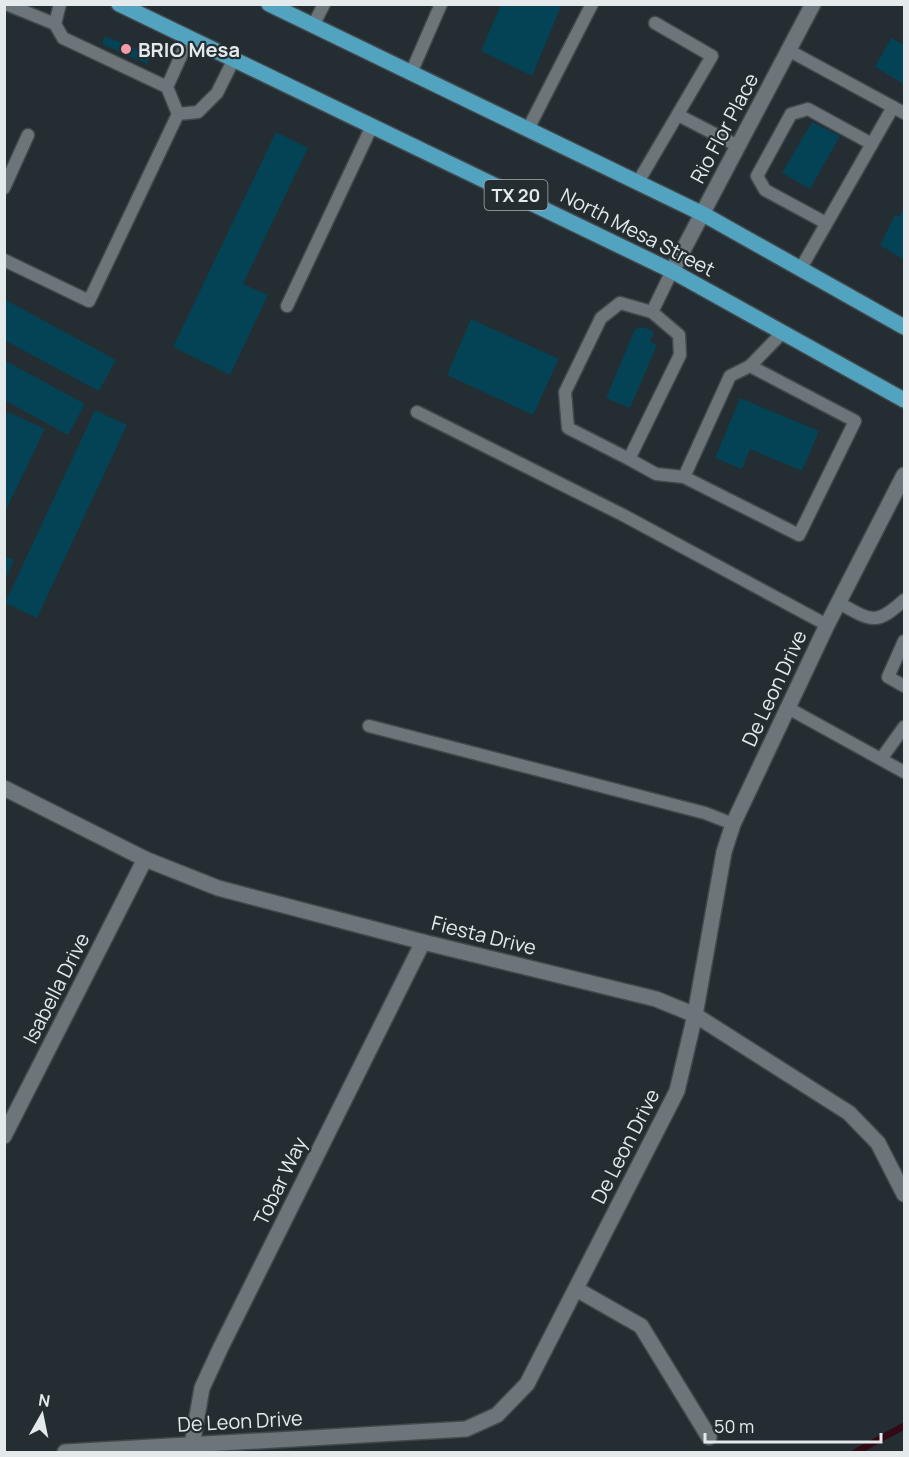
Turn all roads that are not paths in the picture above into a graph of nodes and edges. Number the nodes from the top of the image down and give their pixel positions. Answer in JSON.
{"nodes":[{"id":1,"x":6,"y":4,"type":"edge"},
{"id":2,"x":60,"y":4,"type":"edge"},
{"id":3,"x":119,"y":4,"type":"edge"},
{"id":4,"x":269,"y":4,"type":"edge"},
{"id":5,"x":324,"y":4,"type":"edge"},
{"id":6,"x":441,"y":4,"type":"edge"},
{"id":7,"x":592,"y":4,"type":"edge"},
{"id":8,"x":813,"y":4,"type":"edge"},
{"id":9,"x":55,"y":24,"type":"junction"},
{"id":10,"x":655,"y":24,"type":"dead end"},
{"id":11,"x":314,"y":26,"type":"junction"},
{"id":12,"x":189,"y":38,"type":"junction"},
{"id":13,"x":788,"y":50,"type":"junction"},
{"id":14,"x":234,"y":59,"type":"junction"},
{"id":15,"x":411,"y":73,"type":"junction"},
{"id":16,"x":167,"y":87,"type":"junction"},
{"id":17,"x":893,"y":107,"type":"junction"},
{"id":18,"x":904,"y":113,"type":"edge"},
{"id":19,"x":178,"y":114,"type":"junction"},
{"id":20,"x":678,"y":115,"type":"junction"},
{"id":21,"x":372,"y":126,"type":"junction"},
{"id":22,"x":528,"y":129,"type":"junction"},
{"id":23,"x":28,"y":135,"type":"dead end"},
{"id":24,"x":872,"y":144,"type":"junction"},
{"id":25,"x":738,"y":146,"type":"junction"},
{"id":26,"x":638,"y":182,"type":"junction"},
{"id":27,"x":4,"y":188,"type":"edge"},
{"id":28,"x":703,"y":214,"type":"junction"},
{"id":29,"x":826,"y":223,"type":"junction"},
{"id":30,"x":4,"y":260,"type":"edge"},
{"id":31,"x":801,"y":268,"type":"junction"},
{"id":32,"x":672,"y":271,"type":"junction"},
{"id":33,"x":287,"y":306,"type":"dead end"},
{"id":34,"x":652,"y":312,"type":"junction"},
{"id":35,"x":904,"y":327,"type":"edge"},
{"id":36,"x":783,"y":332,"type":"junction"},
{"id":37,"x":750,"y":366,"type":"junction"},
{"id":38,"x":904,"y":400,"type":"edge"},
{"id":39,"x":417,"y":412,"type":"dead end"},
{"id":40,"x":629,"y":459,"type":"junction"},
{"id":41,"x":904,"y":475,"type":"edge"},
{"id":42,"x":684,"y":477,"type":"junction"},
{"id":43,"x":904,"y":600,"type":"edge"},
{"id":44,"x":839,"y":603,"type":"junction"},
{"id":45,"x":827,"y":625,"type":"junction"},
{"id":46,"x":904,"y":641,"type":"edge"},
{"id":47,"x":904,"y":686,"type":"edge"},
{"id":48,"x":788,"y":708,"type":"junction"},
{"id":49,"x":369,"y":726,"type":"dead end"},
{"id":50,"x":904,"y":727,"type":"edge"},
{"id":51,"x":881,"y":759,"type":"junction"},
{"id":52,"x":904,"y":772,"type":"edge"},
{"id":53,"x":4,"y":788,"type":"edge"},
{"id":54,"x":733,"y":824,"type":"junction"},
{"id":55,"x":145,"y":859,"type":"junction"},
{"id":56,"x":423,"y":942,"type":"junction"},
{"id":57,"x":695,"y":1016,"type":"junction"},
{"id":58,"x":4,"y":1136,"type":"edge"},
{"id":59,"x":904,"y":1194,"type":"edge"},
{"id":60,"x":576,"y":1289,"type":"junction"},
{"id":61,"x":709,"y":1437,"type":"dead end"},
{"id":62,"x":192,"y":1445,"type":"junction"},
{"id":63,"x":65,"y":1452,"type":"edge"}],
"edges":[{"from":1,"to":9,"type":"lane"},
{"from":2,"to":9,"type":"lane"},
{"from":3,"to":12,"type":"main road","name":"North Mesa Street","number":"TX 20"},
{"from":4,"to":11,"type":"main road"},
{"from":5,"to":11,"type":"lane"},
{"from":6,"to":15,"type":"lane"},
{"from":7,"to":22,"type":"lane"},
{"from":8,"to":13,"type":"street","name":"Rio Flor Place"},
{"from":9,"to":16,"type":"lane"},
{"from":10,"to":20,"type":"lane"},
{"from":11,"to":15,"type":"main road"},
{"from":12,"to":14,"type":"main road","name":"North Mesa Street","number":"TX 20"},
{"from":12,"to":16,"type":"lane"},
{"from":13,"to":17,"type":"lane"},
{"from":13,"to":25,"type":"street","name":"Rio Flor Place"},
{"from":14,"to":19,"type":"lane"},
{"from":14,"to":21,"type":"main road","name":"North Mesa Street","number":"TX 20"},
{"from":15,"to":22,"type":"main road"},
{"from":16,"to":19,"type":"lane"},
{"from":17,"to":18,"type":"lane"},
{"from":17,"to":24,"type":"lane"},
{"from":19,"to":30,"type":"lane"},
{"from":20,"to":25,"type":"lane"},
{"from":20,"to":26,"type":"lane"},
{"from":21,"to":32,"type":"main road","name":"North Mesa Street","number":"TX 20"},
{"from":21,"to":33,"type":"lane"},
{"from":22,"to":26,"type":"main road"},
{"from":23,"to":27,"type":"lane"},
{"from":24,"to":29,"type":"lane"},
{"from":24,"to":29,"type":"lane"},
{"from":25,"to":28,"type":"street","name":"Rio Flor Place"},
{"from":26,"to":28,"type":"main road"},
{"from":28,"to":31,"type":"main road"},
{"from":28,"to":32,"type":"street","name":"Rio Flor Place"},
{"from":29,"to":31,"type":"lane"},
{"from":31,"to":35,"type":"main road"},
{"from":32,"to":34,"type":"lane"},
{"from":32,"to":36,"type":"main road","name":"North Mesa Street","number":"TX 20"},
{"from":34,"to":40,"type":"lane"},
{"from":34,"to":40,"type":"lane"},
{"from":36,"to":37,"type":"lane"},
{"from":36,"to":38,"type":"main road","name":"North Mesa Street","number":"TX 20"},
{"from":37,"to":42,"type":"lane"},
{"from":37,"to":42,"type":"lane"},
{"from":39,"to":45,"type":"lane"},
{"from":40,"to":42,"type":"lane"},
{"from":41,"to":44,"type":"street","name":"De Leon Drive"},
{"from":43,"to":44,"type":"lane"},
{"from":44,"to":45,"type":"street","name":"De Leon Drive"},
{"from":45,"to":48,"type":"street","name":"De Leon Drive"},
{"from":46,"to":47,"type":"lane"},
{"from":48,"to":51,"type":"lane"},
{"from":48,"to":54,"type":"street","name":"De Leon Drive"},
{"from":49,"to":54,"type":"lane"},
{"from":50,"to":51,"type":"lane"},
{"from":51,"to":52,"type":"lane"},
{"from":53,"to":55,"type":"street","name":"Fiesta Drive"},
{"from":54,"to":57,"type":"street","name":"De Leon Drive"},
{"from":55,"to":56,"type":"street","name":"Fiesta Drive"},
{"from":55,"to":58,"type":"street","name":"Isabella Drive"},
{"from":56,"to":57,"type":"street","name":"Fiesta Drive"},
{"from":56,"to":62,"type":"street","name":"Tobar Way"},
{"from":57,"to":59,"type":"street","name":"Fiesta Drive"},
{"from":57,"to":60,"type":"street","name":"De Leon Drive"},
{"from":60,"to":61,"type":"street"},
{"from":60,"to":62,"type":"street","name":"De Leon Drive"},
{"from":62,"to":63,"type":"street","name":"De Leon Drive"}]}
